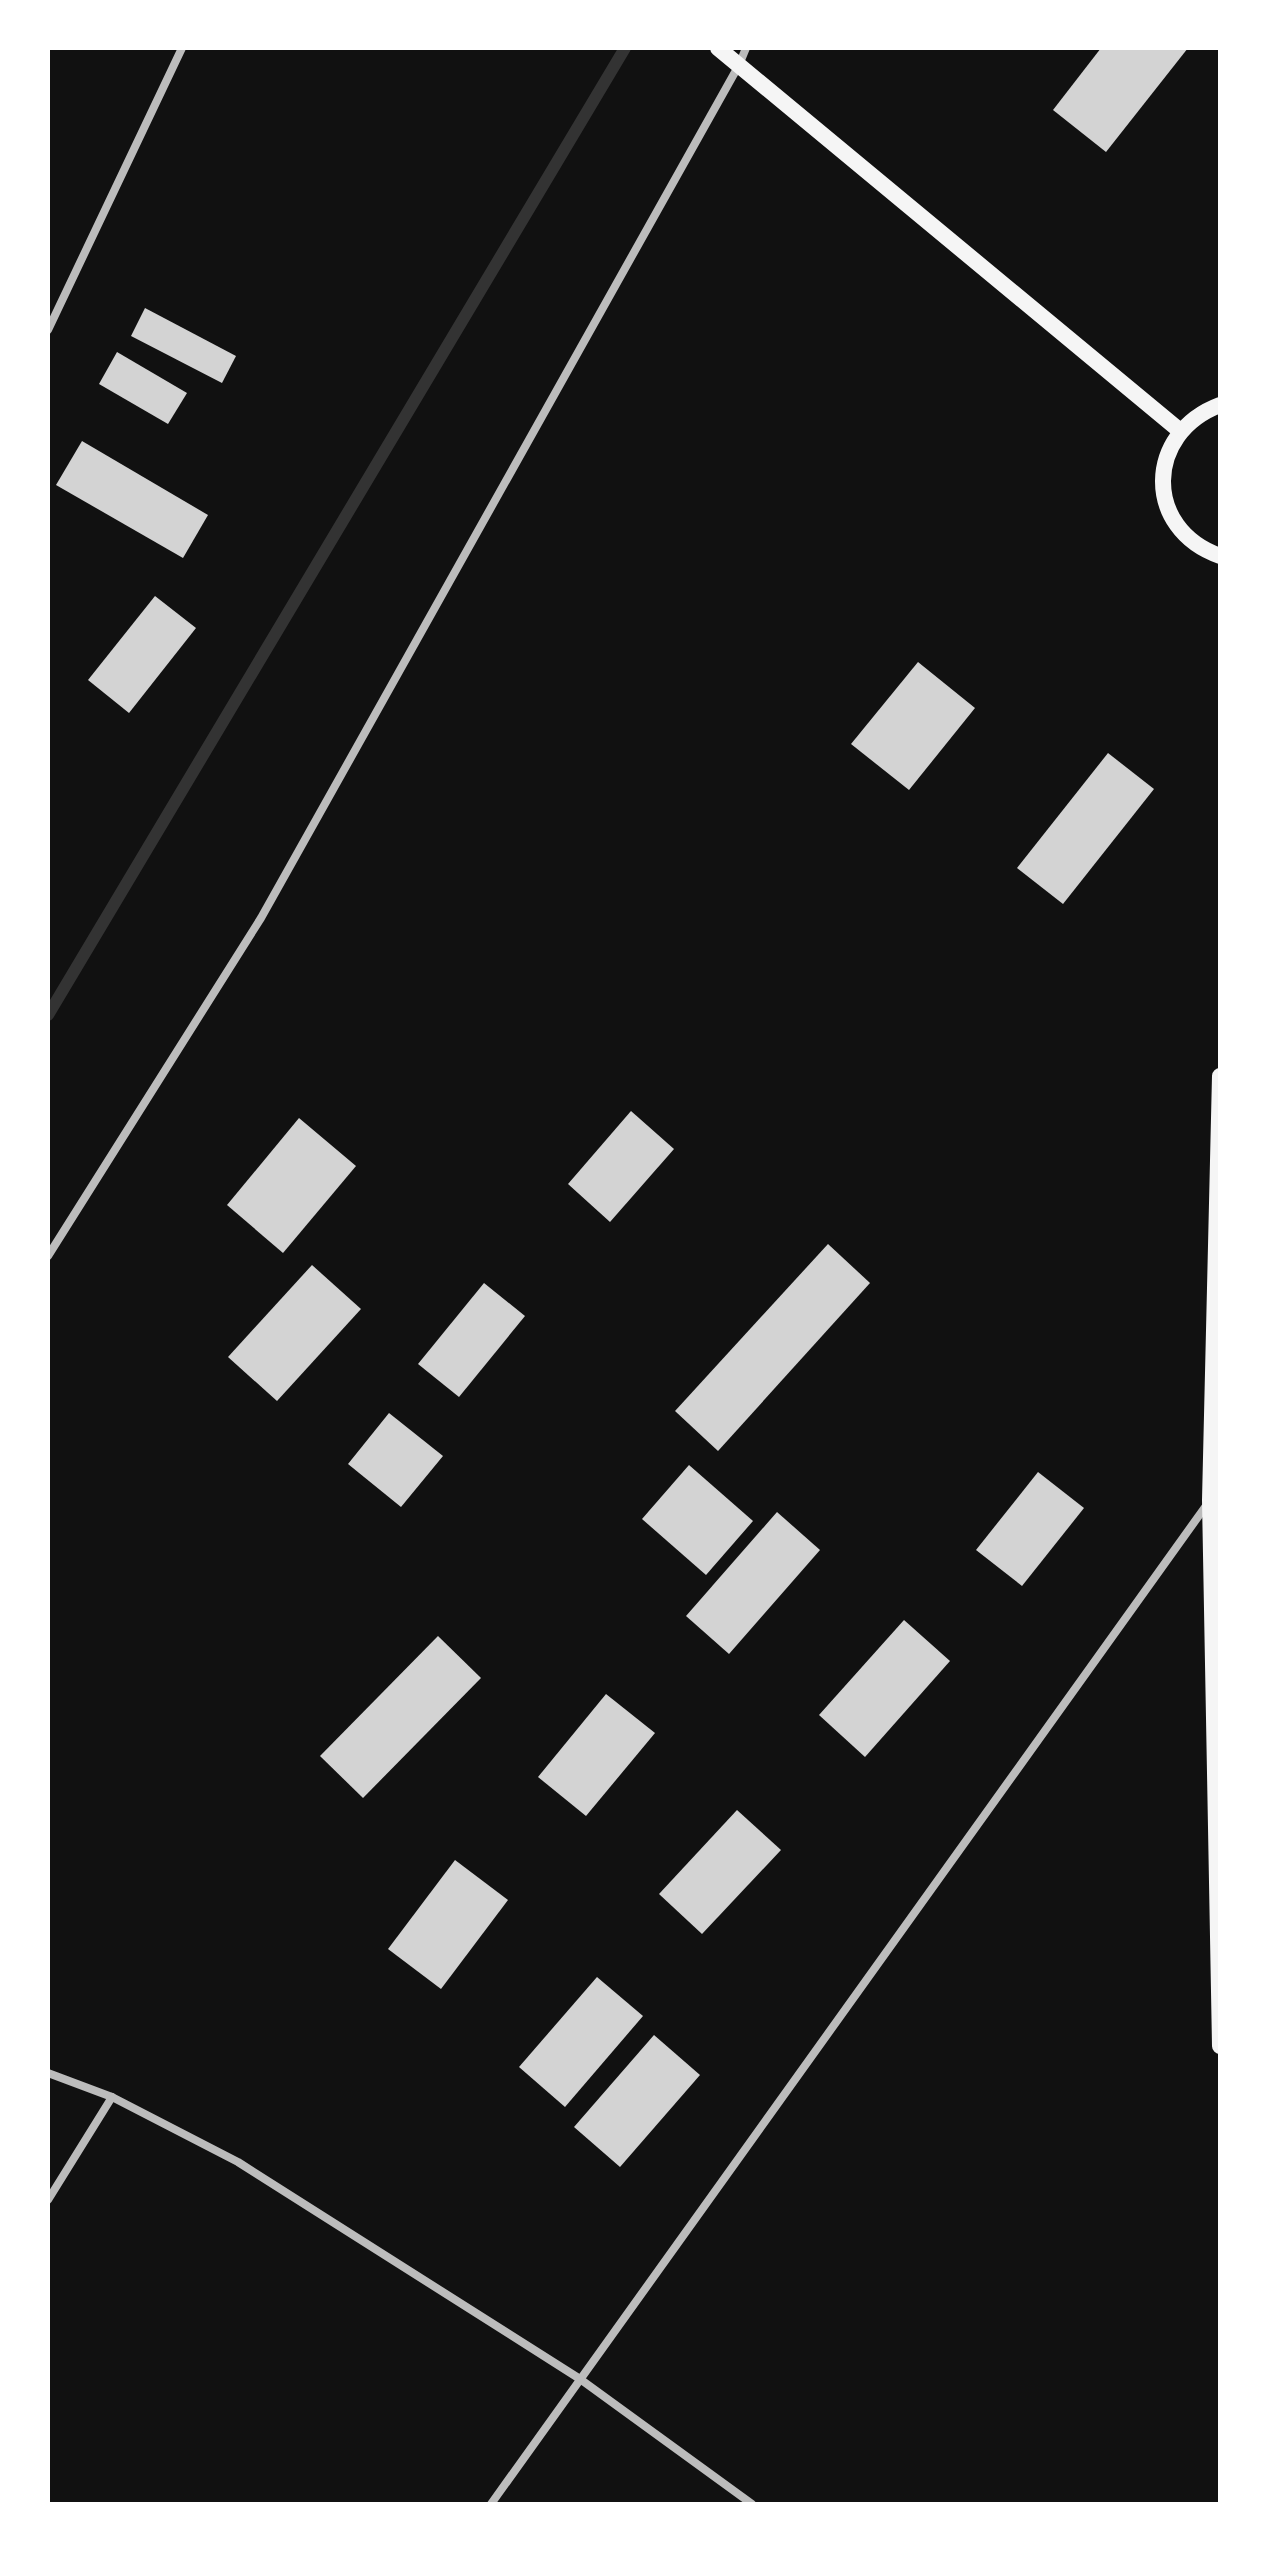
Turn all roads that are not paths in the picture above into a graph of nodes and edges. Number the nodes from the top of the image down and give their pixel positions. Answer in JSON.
{"nodes":[{"id":1,"x":182,"y":48,"type":"edge"},
{"id":2,"x":718,"y":48,"type":"edge"},
{"id":3,"x":746,"y":48,"type":"edge"},
{"id":4,"x":739,"y":65,"type":"junction"},
{"id":5,"x":48,"y":330,"type":"edge"},
{"id":6,"x":1220,"y":405,"type":"edge"},
{"id":7,"x":1179,"y":430,"type":"junction"},
{"id":8,"x":1220,"y":556,"type":"edge"},
{"id":9,"x":1220,"y":1076,"type":"edge"},
{"id":10,"x":48,"y":1256,"type":"edge"},
{"id":11,"x":1210,"y":1500,"type":"junction"},
{"id":12,"x":1220,"y":2046,"type":"edge"},
{"id":13,"x":48,"y":2073,"type":"edge"},
{"id":14,"x":112,"y":2097,"type":"junction"},
{"id":15,"x":48,"y":2200,"type":"edge"},
{"id":16,"x":580,"y":2379,"type":"junction"},
{"id":17,"x":491,"y":2504,"type":"edge"},
{"id":18,"x":752,"y":2504,"type":"edge"}],
"edges":[{"from":1,"to":5,"type":"street"},
{"from":2,"to":4,"type":"main road"},
{"from":3,"to":4,"type":"street"},
{"from":4,"to":7,"type":"main road"},
{"from":4,"to":10,"type":"street"},
{"from":6,"to":7,"type":"main road"},
{"from":7,"to":8,"type":"main road"},
{"from":9,"to":11,"type":"main road"},
{"from":11,"to":12,"type":"main road"},
{"from":11,"to":16,"type":"street"},
{"from":13,"to":14,"type":"street"},
{"from":14,"to":15,"type":"street"},
{"from":14,"to":16,"type":"street"},
{"from":16,"to":17,"type":"street"},
{"from":16,"to":18,"type":"street"}]}
